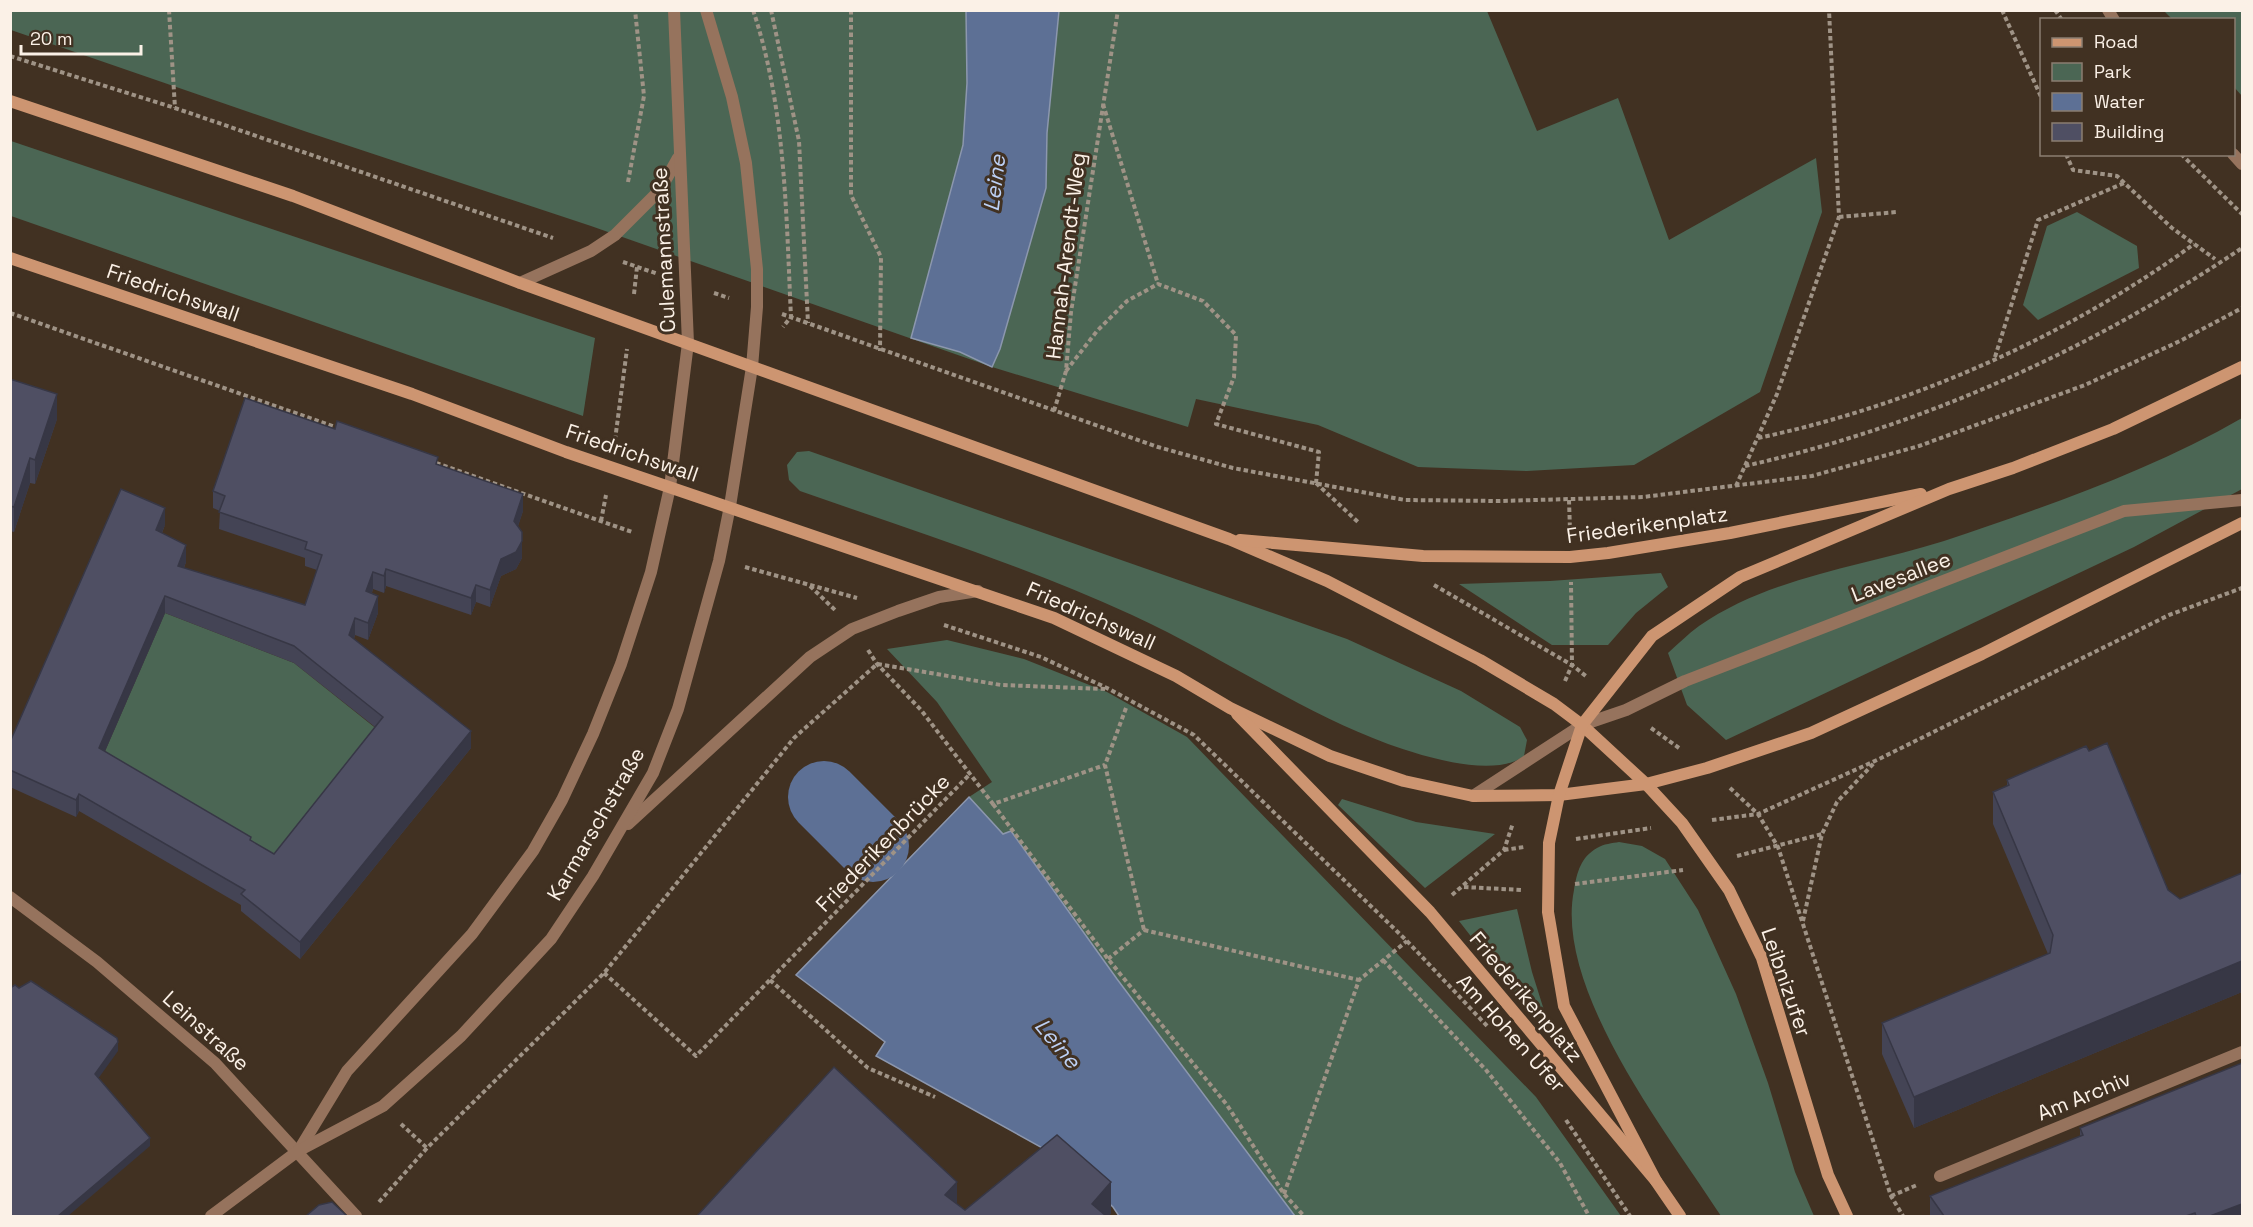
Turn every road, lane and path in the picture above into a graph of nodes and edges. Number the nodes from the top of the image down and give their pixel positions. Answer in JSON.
{"nodes":[{"id":1,"x":169,"y":10,"type":"edge"},
{"id":2,"x":635,"y":10,"type":"edge"},
{"id":3,"x":674,"y":10,"type":"edge"},
{"id":4,"x":706,"y":10,"type":"edge"},
{"id":5,"x":753,"y":10,"type":"edge"},
{"id":6,"x":771,"y":10,"type":"edge"},
{"id":7,"x":851,"y":10,"type":"edge"},
{"id":8,"x":1118,"y":10,"type":"edge"},
{"id":9,"x":1829,"y":10,"type":"edge"},
{"id":10,"x":2002,"y":10,"type":"edge"},
{"id":11,"x":10,"y":56,"type":"edge"},
{"id":12,"x":2040,"y":95,"type":"edge"},
{"id":13,"x":10,"y":101,"type":"edge"},
{"id":14,"x":1102,"y":102,"type":"junction"},
{"id":15,"x":175,"y":108,"type":"junction"},
{"id":16,"x":2067,"y":156,"type":"edge"},
{"id":17,"x":2183,"y":156,"type":"edge"},
{"id":18,"x":678,"y":157,"type":"junction"},
{"id":19,"x":2124,"y":183,"type":"junction"},
{"id":20,"x":623,"y":189,"type":"dead end"},
{"id":21,"x":1897,"y":212,"type":"dead end"},
{"id":22,"x":2242,"y":214,"type":"edge"},
{"id":23,"x":1839,"y":217,"type":"junction"},
{"id":24,"x":2194,"y":244,"type":"junction"},
{"id":25,"x":2242,"y":248,"type":"edge"},
{"id":26,"x":591,"y":251,"type":"junction"},
{"id":27,"x":10,"y":258,"type":"edge"},
{"id":28,"x":2216,"y":259,"type":"dead end"},
{"id":29,"x":520,"y":283,"type":"junction"},
{"id":30,"x":1158,"y":284,"type":"junction"},
{"id":31,"x":2242,"y":308,"type":"edge"},
{"id":32,"x":10,"y":313,"type":"edge"},
{"id":33,"x":630,"y":322,"type":"junction"},
{"id":34,"x":808,"y":323,"type":"junction"},
{"id":35,"x":688,"y":342,"type":"junction"},
{"id":36,"x":880,"y":351,"type":"junction"},
{"id":37,"x":1995,"y":358,"type":"junction"},
{"id":38,"x":752,"y":367,"type":"junction"},
{"id":39,"x":2242,"y":367,"type":"edge"},
{"id":40,"x":1066,"y":371,"type":"junction"},
{"id":41,"x":1054,"y":411,"type":"junction"},
{"id":42,"x":345,"y":431,"type":"edge"},
{"id":43,"x":1758,"y":438,"type":"junction"},
{"id":44,"x":434,"y":462,"type":"edge"},
{"id":45,"x":1745,"y":466,"type":"junction"},
{"id":46,"x":611,"y":468,"type":"junction"},
{"id":47,"x":1316,"y":483,"type":"junction"},
{"id":48,"x":670,"y":487,"type":"junction"},
{"id":49,"x":1736,"y":487,"type":"junction"},
{"id":50,"x":1949,"y":489,"type":"junction"},
{"id":51,"x":2242,"y":500,"type":"edge"},
{"id":52,"x":730,"y":506,"type":"junction"},
{"id":53,"x":2242,"y":524,"type":"edge"},
{"id":54,"x":1229,"y":539,"type":"junction"},
{"id":55,"x":2242,"y":588,"type":"edge"},
{"id":56,"x":979,"y":591,"type":"junction"},
{"id":57,"x":965,"y":631,"type":"dead end"},
{"id":58,"x":1572,"y":665,"type":"dead end"},
{"id":59,"x":1109,"y":689,"type":"junction"},
{"id":60,"x":1605,"y":692,"type":"junction"},
{"id":61,"x":1126,"y":708,"type":"dead end"},
{"id":62,"x":1230,"y":708,"type":"junction"},
{"id":63,"x":921,"y":710,"type":"dead end"},
{"id":64,"x":1626,"y":710,"type":"junction"},
{"id":65,"x":1582,"y":725,"type":"junction"},
{"id":66,"x":1877,"y":760,"type":"junction"},
{"id":67,"x":1105,"y":765,"type":"junction"},
{"id":68,"x":1707,"y":768,"type":"junction"},
{"id":69,"x":969,"y":775,"type":"junction"},
{"id":70,"x":1646,"y":784,"type":"junction"},
{"id":71,"x":1559,"y":795,"type":"junction"},
{"id":72,"x":1473,"y":796,"type":"junction"},
{"id":73,"x":993,"y":804,"type":"junction"},
{"id":74,"x":1758,"y":814,"type":"junction"},
{"id":75,"x":1682,"y":823,"type":"junction"},
{"id":76,"x":618,"y":833,"type":"junction"},
{"id":77,"x":1822,"y":834,"type":"junction"},
{"id":78,"x":1549,"y":843,"type":"junction"},
{"id":79,"x":1778,"y":847,"type":"junction"},
{"id":80,"x":1711,"y":862,"type":"junction"},
{"id":81,"x":1548,"y":886,"type":"junction"},
{"id":82,"x":10,"y":897,"type":"edge"},
{"id":83,"x":1803,"y":922,"type":"junction"},
{"id":84,"x":1144,"y":930,"type":"junction"},
{"id":85,"x":1407,"y":941,"type":"junction"},
{"id":86,"x":1108,"y":959,"type":"junction"},
{"id":87,"x":1383,"y":960,"type":"junction"},
{"id":88,"x":604,"y":973,"type":"junction"},
{"id":89,"x":770,"y":980,"type":"junction"},
{"id":90,"x":1359,"y":980,"type":"junction"},
{"id":91,"x":1496,"y":1036,"type":"dead end"},
{"id":92,"x":2242,"y":1052,"type":"edge"},
{"id":93,"x":935,"y":1098,"type":"dead end"},
{"id":94,"x":395,"y":1118,"type":"dead end"},
{"id":95,"x":1564,"y":1118,"type":"dead end"},
{"id":96,"x":427,"y":1148,"type":"junction"},
{"id":97,"x":298,"y":1152,"type":"junction"},
{"id":98,"x":1940,"y":1176,"type":"dead end"},
{"id":99,"x":1656,"y":1181,"type":"junction"},
{"id":100,"x":1284,"y":1194,"type":"junction"},
{"id":101,"x":211,"y":1216,"type":"edge"},
{"id":102,"x":355,"y":1216,"type":"edge"},
{"id":103,"x":1304,"y":1216,"type":"edge"},
{"id":104,"x":1589,"y":1216,"type":"edge"},
{"id":105,"x":1630,"y":1216,"type":"edge"},
{"id":106,"x":1680,"y":1216,"type":"edge"},
{"id":107,"x":1847,"y":1216,"type":"edge"},
{"id":108,"x":1903,"y":1216,"type":"edge"}],
"edges":[{"from":1,"to":15,"type":"path"},
{"from":2,"to":20,"type":"path"},
{"from":3,"to":18,"type":"street","name":"Culemannstraße"},
{"from":4,"to":38,"type":"street"},
{"from":5,"to":34,"type":"path"},
{"from":6,"to":34,"type":"path"},
{"from":7,"to":36,"type":"path"},
{"from":8,"to":14,"type":"path","name":"Hannah-Arendt-Weg"},
{"from":9,"to":23,"type":"path"},
{"from":10,"to":12,"type":"path"},
{"from":11,"to":15,"type":"path"},
{"from":13,"to":29,"type":"main road"},
{"from":14,"to":30,"type":"path","name":"Hannah-Arendt-Weg"},
{"from":14,"to":40,"type":"path","name":"Hannah-Arendt-Weg"},
{"from":15,"to":26,"type":"path"},
{"from":16,"to":19,"type":"path"},
{"from":17,"to":22,"type":"path"},
{"from":18,"to":26,"type":"street"},
{"from":18,"to":35,"type":"street","name":"Culemannstraße"},
{"from":19,"to":24,"type":"path"},
{"from":19,"to":37,"type":"path"},
{"from":21,"to":23,"type":"path"},
{"from":23,"to":43,"type":"path"},
{"from":24,"to":28,"type":"path"},
{"from":24,"to":37,"type":"path"},
{"from":25,"to":45,"type":"path"},
{"from":26,"to":29,"type":"street"},
{"from":26,"to":33,"type":"path"},
{"from":27,"to":46,"type":"main road","name":"Friedrichswall"},
{"from":29,"to":33,"type":"main road"},
{"from":30,"to":40,"type":"path"},
{"from":30,"to":47,"type":"path"},
{"from":31,"to":49,"type":"path"},
{"from":32,"to":42,"type":"path"},
{"from":33,"to":35,"type":"main road"},
{"from":33,"to":46,"type":"path"},
{"from":34,"to":36,"type":"path"},
{"from":35,"to":38,"type":"main road"},
{"from":35,"to":48,"type":"street","name":"Culemannstraße"},
{"from":36,"to":41,"type":"path"},
{"from":37,"to":43,"type":"path"},
{"from":38,"to":52,"type":"street","name":"Karmarschstraße"},
{"from":38,"to":54,"type":"main road"},
{"from":39,"to":50,"type":"main road"},
{"from":40,"to":41,"type":"path","name":"Hannah-Arendt-Weg"},
{"from":41,"to":47,"type":"path"},
{"from":43,"to":45,"type":"path"},
{"from":44,"to":46,"type":"path"},
{"from":45,"to":49,"type":"path"},
{"from":46,"to":48,"type":"main road","name":"Friedrichswall"},
{"from":47,"to":49,"type":"path"},
{"from":48,"to":52,"type":"main road","name":"Friedrichswall"},
{"from":48,"to":97,"type":"street","name":"Karmarschstraße"},
{"from":50,"to":54,"type":"main road","name":"Friederikenplatz"},
{"from":50,"to":60,"type":"main road","name":"Friederikenplatz"},
{"from":51,"to":64,"type":"street","name":"Lavesallee"},
{"from":52,"to":56,"type":"main road","name":"Friedrichswall"},
{"from":52,"to":76,"type":"street","name":"Karmarschstraße"},
{"from":53,"to":68,"type":"main road"},
{"from":54,"to":65,"type":"main road"},
{"from":55,"to":66,"type":"path"},
{"from":56,"to":62,"type":"main road","name":"Friedrichswall"},
{"from":56,"to":76,"type":"street"},
{"from":57,"to":59,"type":"path","name":"Am Hohen Ufer"},
{"from":58,"to":60,"type":"path"},
{"from":59,"to":85,"type":"path","name":"Am Hohen Ufer"},
{"from":59,"to":88,"type":"path"},
{"from":60,"to":65,"type":"main road","name":"Friederikenplatz"},
{"from":61,"to":67,"type":"path"},
{"from":62,"to":72,"type":"main road"},
{"from":62,"to":99,"type":"main road","name":"Friederikenplatz"},
{"from":63,"to":69,"type":"path"},
{"from":64,"to":65,"type":"street","name":"Lavesallee"},
{"from":64,"to":68,"type":"path"},
{"from":65,"to":70,"type":"main road"},
{"from":65,"to":71,"type":"main road","name":"Friederikenplatz"},
{"from":65,"to":72,"type":"street","name":"Friederikenplatz"},
{"from":66,"to":74,"type":"path"},
{"from":66,"to":77,"type":"path"},
{"from":67,"to":73,"type":"path"},
{"from":67,"to":84,"type":"path"},
{"from":68,"to":70,"type":"main road"},
{"from":68,"to":74,"type":"path"},
{"from":69,"to":73,"type":"path"},
{"from":69,"to":89,"type":"path","name":"Friederikenbrücke"},
{"from":70,"to":71,"type":"main road"},
{"from":70,"to":75,"type":"main road","name":"Leibnizufer"},
{"from":71,"to":72,"type":"main road"},
{"from":71,"to":78,"type":"main road","name":"Friederikenplatz"},
{"from":73,"to":86,"type":"path"},
{"from":74,"to":75,"type":"path"},
{"from":74,"to":79,"type":"path"},
{"from":75,"to":78,"type":"path"},
{"from":75,"to":80,"type":"main road","name":"Leibnizufer"},
{"from":76,"to":97,"type":"street","name":"Karmarschstraße"},
{"from":77,"to":79,"type":"path"},
{"from":77,"to":83,"type":"path"},
{"from":78,"to":81,"type":"main road","name":"Friederikenplatz"},
{"from":78,"to":81,"type":"path"},
{"from":79,"to":80,"type":"path"},
{"from":79,"to":83,"type":"path"},
{"from":80,"to":81,"type":"path"},
{"from":80,"to":107,"type":"main road","name":"Leibnizufer"},
{"from":81,"to":99,"type":"main road","name":"Friederikenplatz"},
{"from":82,"to":97,"type":"street","name":"Leinstraße"},
{"from":83,"to":108,"type":"path"},
{"from":84,"to":86,"type":"path"},
{"from":84,"to":90,"type":"path"},
{"from":85,"to":87,"type":"path"},
{"from":85,"to":91,"type":"path","name":"Am Hohen Ufer"},
{"from":86,"to":100,"type":"path"},
{"from":87,"to":90,"type":"path"},
{"from":87,"to":104,"type":"path"},
{"from":88,"to":89,"type":"path","name":"Friederikenbrücke"},
{"from":88,"to":96,"type":"path"},
{"from":89,"to":93,"type":"path"},
{"from":90,"to":100,"type":"path"},
{"from":92,"to":98,"type":"street","name":"Am Archiv"},
{"from":94,"to":96,"type":"path"},
{"from":95,"to":105,"type":"path","name":"Am Hohen Ufer"},
{"from":96,"to":102,"type":"path"},
{"from":97,"to":101,"type":"street","name":"Karmarschstraße"},
{"from":97,"to":102,"type":"street","name":"Leinstraße"},
{"from":99,"to":106,"type":"main road"},
{"from":100,"to":103,"type":"path"}]}
